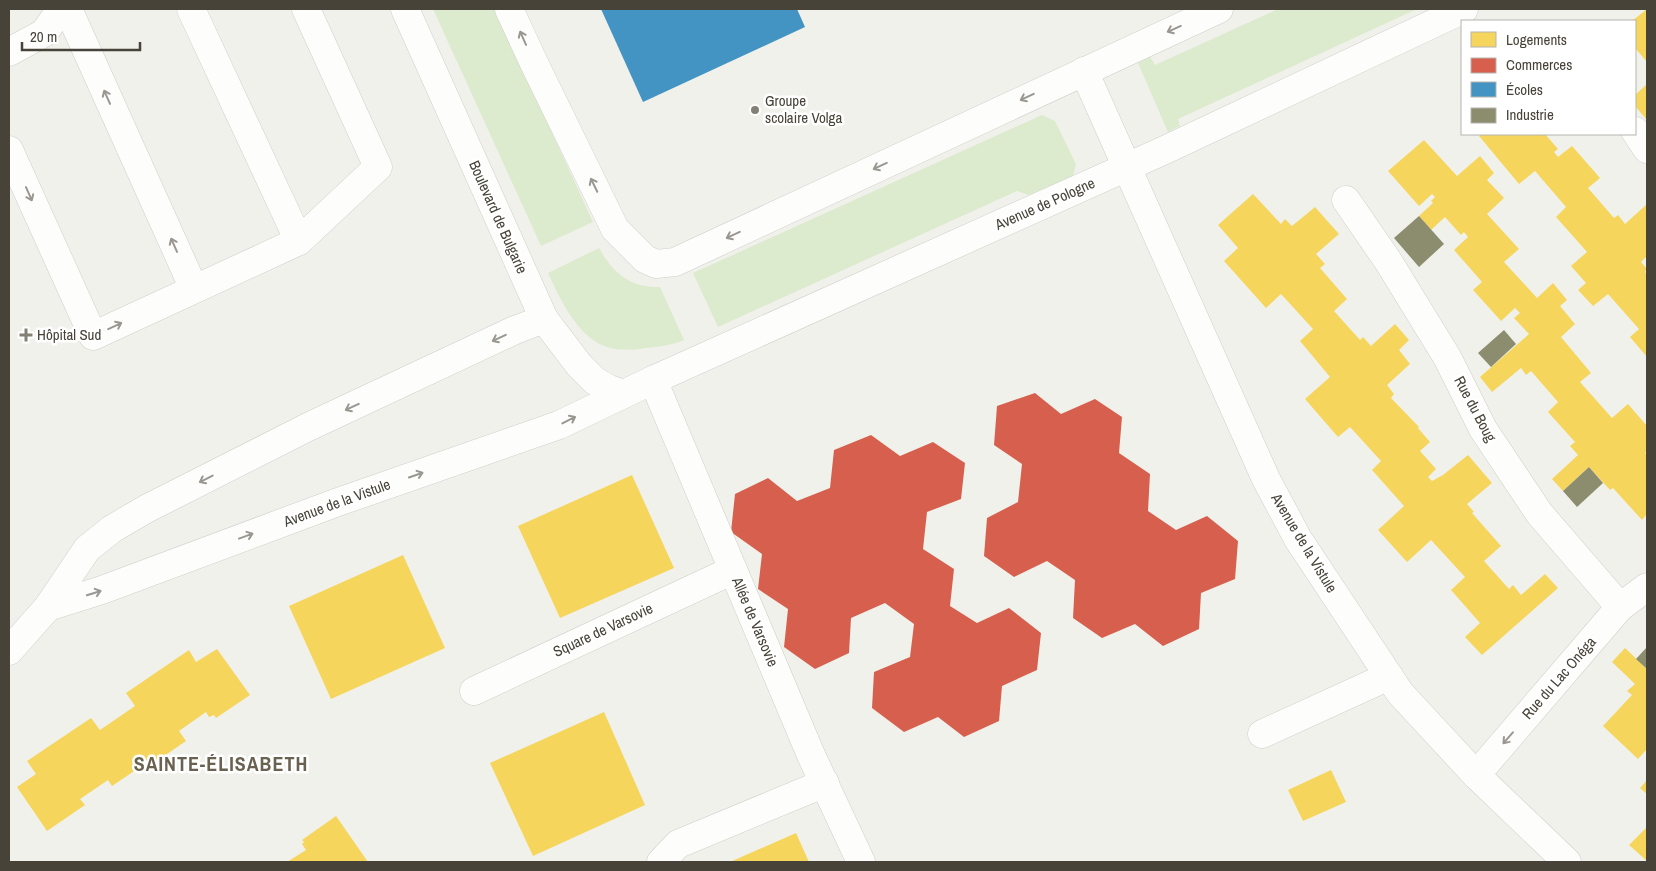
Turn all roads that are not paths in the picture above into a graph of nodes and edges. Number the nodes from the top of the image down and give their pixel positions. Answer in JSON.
{"nodes":[{"id":1,"x":61,"y":9,"type":"edge"},
{"id":2,"x":68,"y":9,"type":"edge"},
{"id":3,"x":191,"y":9,"type":"edge"},
{"id":4,"x":306,"y":9,"type":"edge"},
{"id":5,"x":509,"y":9,"type":"edge"},
{"id":6,"x":1219,"y":9,"type":"edge"},
{"id":7,"x":1464,"y":9,"type":"edge"},
{"id":8,"x":407,"y":10,"type":"edge"},
{"id":9,"x":9,"y":52,"type":"edge"},
{"id":10,"x":1084,"y":71,"type":"junction"},
{"id":11,"x":1636,"y":132,"type":"edge"},
{"id":12,"x":1647,"y":149,"type":"edge"},
{"id":13,"x":9,"y":150,"type":"edge"},
{"id":14,"x":1127,"y":167,"type":"junction"},
{"id":15,"x":1346,"y":200,"type":"dead end"},
{"id":16,"x":299,"y":240,"type":"junction"},
{"id":17,"x":194,"y":290,"type":"junction"},
{"id":18,"x":544,"y":318,"type":"junction"},
{"id":19,"x":653,"y":380,"type":"junction"},
{"id":20,"x":623,"y":394,"type":"junction"},
{"id":21,"x":732,"y":570,"type":"junction"},
{"id":22,"x":1647,"y":587,"type":"edge"},
{"id":23,"x":48,"y":607,"type":"junction"},
{"id":24,"x":1620,"y":607,"type":"junction"},
{"id":25,"x":9,"y":651,"type":"edge"},
{"id":26,"x":1388,"y":676,"type":"junction"},
{"id":27,"x":474,"y":691,"type":"dead end"},
{"id":28,"x":1262,"y":734,"type":"dead end"},
{"id":29,"x":1476,"y":775,"type":"junction"},
{"id":30,"x":825,"y":783,"type":"junction"},
{"id":31,"x":661,"y":862,"type":"edge"},
{"id":32,"x":861,"y":862,"type":"edge"},
{"id":33,"x":1567,"y":862,"type":"edge"}],
"edges":[{"from":1,"to":9,"type":"street"},
{"from":17,"to":2,"type":"street","one_way":true},
{"from":3,"to":16,"type":"street"},
{"from":4,"to":16,"type":"street"},
{"from":10,"to":5,"type":"street","one_way":true},
{"from":6,"to":10,"type":"street","one_way":true},
{"from":7,"to":14,"type":"street","name":"Avenue de Pologne"},
{"from":8,"to":18,"type":"street","name":"Boulevard de Bulgarie"},
{"from":10,"to":14,"type":"street","name":"Avenue de la Vistule"},
{"from":11,"to":12,"type":"street"},
{"from":13,"to":17,"type":"street","one_way":true},
{"from":14,"to":19,"type":"street","name":"Avenue de Pologne"},
{"from":14,"to":26,"type":"street","name":"Avenue de la Vistule"},
{"from":15,"to":24,"type":"street","name":"Rue du Boug"},
{"from":16,"to":17,"type":"street"},
{"from":18,"to":20,"type":"street","name":"Boulevard de Bulgarie"},
{"from":18,"to":23,"type":"street","one_way":true},
{"from":19,"to":20,"type":"street","name":"Avenue de Pologne"},
{"from":19,"to":21,"type":"street","name":"Allée de Varsovie"},
{"from":23,"to":20,"type":"street","name":"Avenue de la Vistule","one_way":true},
{"from":21,"to":27,"type":"street","name":"Square de Varsovie"},
{"from":21,"to":30,"type":"street","name":"Allée de Varsovie"},
{"from":22,"to":24,"type":"street","name":"Rue du Lac Onéga"},
{"from":23,"to":25,"type":"street"},
{"from":24,"to":29,"type":"street","name":"Rue du Lac Onéga","one_way":true},
{"from":26,"to":28,"type":"street"},
{"from":26,"to":29,"type":"street","name":"Avenue de la Vistule"},
{"from":29,"to":33,"type":"street","name":"Avenue de la Vistule"},
{"from":30,"to":31,"type":"street"},
{"from":30,"to":32,"type":"street","name":"Allée de Varsovie"}]}
